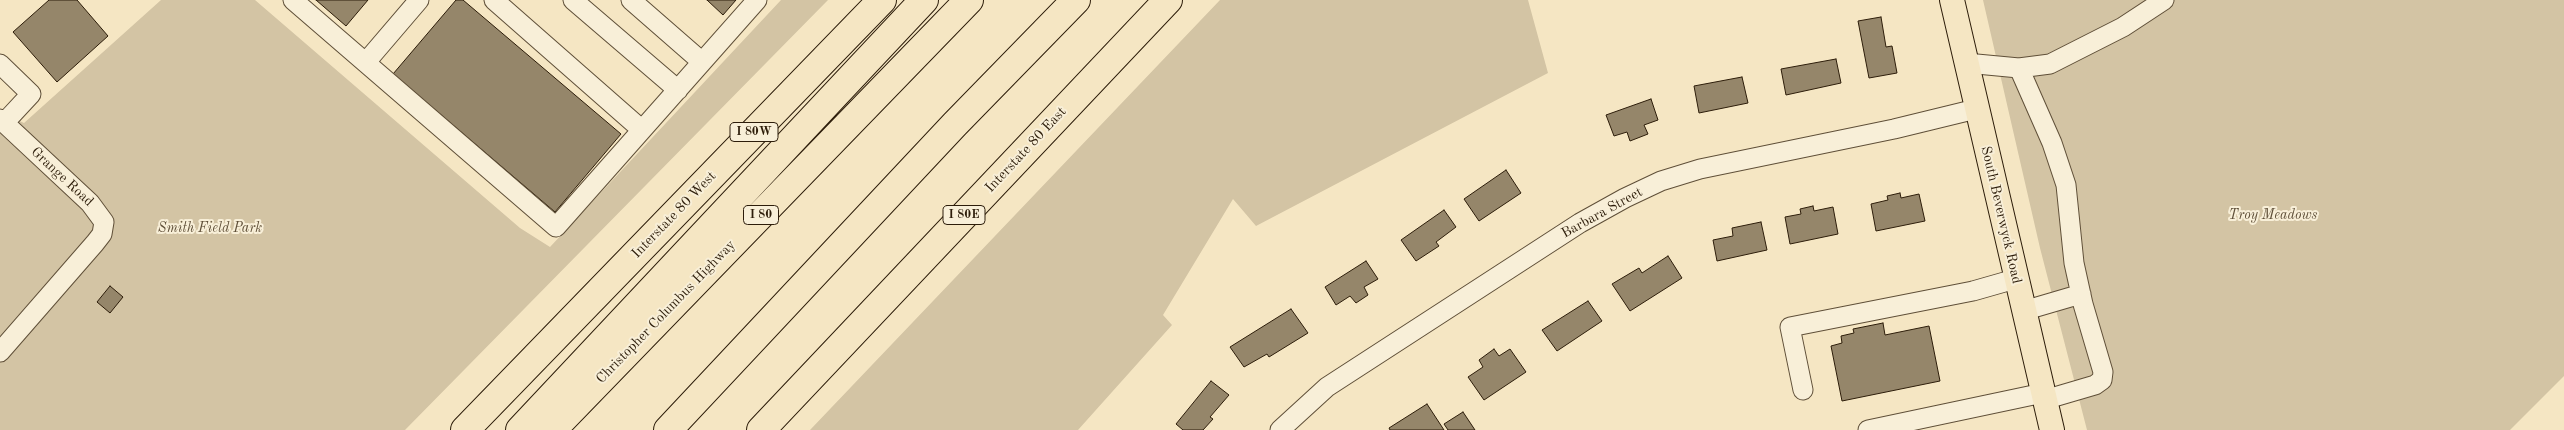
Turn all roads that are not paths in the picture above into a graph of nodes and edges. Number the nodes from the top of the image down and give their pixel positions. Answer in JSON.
{"nodes":[{"id":1,"x":294,"y":0,"type":"edge"},
{"id":2,"x":419,"y":0,"type":"edge"},
{"id":3,"x":494,"y":0,"type":"edge"},
{"id":4,"x":573,"y":0,"type":"edge"},
{"id":5,"x":631,"y":0,"type":"edge"},
{"id":6,"x":757,"y":0,"type":"edge"},
{"id":7,"x":882,"y":0,"type":"edge"},
{"id":8,"x":924,"y":0,"type":"edge"},
{"id":9,"x":969,"y":0,"type":"edge"},
{"id":10,"x":1076,"y":0,"type":"edge"},
{"id":11,"x":1168,"y":0,"type":"edge"},
{"id":12,"x":1952,"y":0,"type":"edge"},
{"id":13,"x":2164,"y":0,"type":"edge"},
{"id":14,"x":366,"y":62,"type":"junction"},
{"id":15,"x":702,"y":62,"type":"junction"},
{"id":16,"x":1966,"y":63,"type":"junction"},
{"id":17,"x":0,"y":64,"type":"edge"},
{"id":18,"x":2019,"y":68,"type":"junction"},
{"id":19,"x":678,"y":90,"type":"junction"},
{"id":20,"x":1976,"y":109,"type":"junction"},
{"id":21,"x":2,"y":121,"type":"edge"},
{"id":22,"x":642,"y":130,"type":"junction"},
{"id":23,"x":2015,"y":279,"type":"junction"},
{"id":24,"x":2081,"y":294,"type":"junction"},
{"id":25,"x":2023,"y":311,"type":"junction"},
{"id":26,"x":0,"y":352,"type":"edge"},
{"id":27,"x":1803,"y":390,"type":"dead end"},
{"id":28,"x":2044,"y":396,"type":"junction"},
{"id":29,"x":1942,"y":423,"type":"edge"},
{"id":30,"x":465,"y":430,"type":"edge"},
{"id":31,"x":520,"y":430,"type":"edge"},
{"id":32,"x":552,"y":430,"type":"edge"},
{"id":33,"x":668,"y":430,"type":"edge"},
{"id":34,"x":760,"y":430,"type":"edge"},
{"id":35,"x":1280,"y":430,"type":"edge"},
{"id":36,"x":1868,"y":430,"type":"edge"},
{"id":37,"x":2052,"y":430,"type":"edge"}],
"edges":[{"from":1,"to":14,"type":"street"},
{"from":2,"to":14,"type":"street"},
{"from":3,"to":22,"type":"street"},
{"from":4,"to":19,"type":"street"},
{"from":5,"to":15,"type":"street"},
{"from":6,"to":15,"type":"street"},
{"from":7,"to":30,"type":"highway","name":"Interstate 80 West","number":"I 80W"},
{"from":8,"to":31,"type":"highway"},
{"from":9,"to":32,"type":"highway","name":"Christopher Columbus Highway","number":"I 80"},
{"from":10,"to":33,"type":"highway"},
{"from":11,"to":34,"type":"highway","name":"Interstate 80 East","number":"I 80E"},
{"from":12,"to":16,"type":"main road","name":"South Beverwyck Road"},
{"from":13,"to":18,"type":"street"},
{"from":14,"to":22,"type":"street"},
{"from":15,"to":19,"type":"street"},
{"from":16,"to":18,"type":"street"},
{"from":16,"to":20,"type":"main road","name":"South Beverwyck Road"},
{"from":17,"to":21,"type":"street"},
{"from":18,"to":24,"type":"street"},
{"from":19,"to":22,"type":"street"},
{"from":20,"to":23,"type":"main road","name":"South Beverwyck Road"},
{"from":20,"to":35,"type":"street","name":"Barbara Street"},
{"from":21,"to":26,"type":"street","name":"Grange Road"},
{"from":23,"to":25,"type":"main road","name":"South Beverwyck Road"},
{"from":23,"to":27,"type":"street"},
{"from":24,"to":25,"type":"street"},
{"from":24,"to":28,"type":"street"},
{"from":25,"to":28,"type":"main road","name":"South Beverwyck Road"},
{"from":28,"to":29,"type":"street"},
{"from":28,"to":37,"type":"main road","name":"South Beverwyck Road"},
{"from":29,"to":36,"type":"street"}]}
